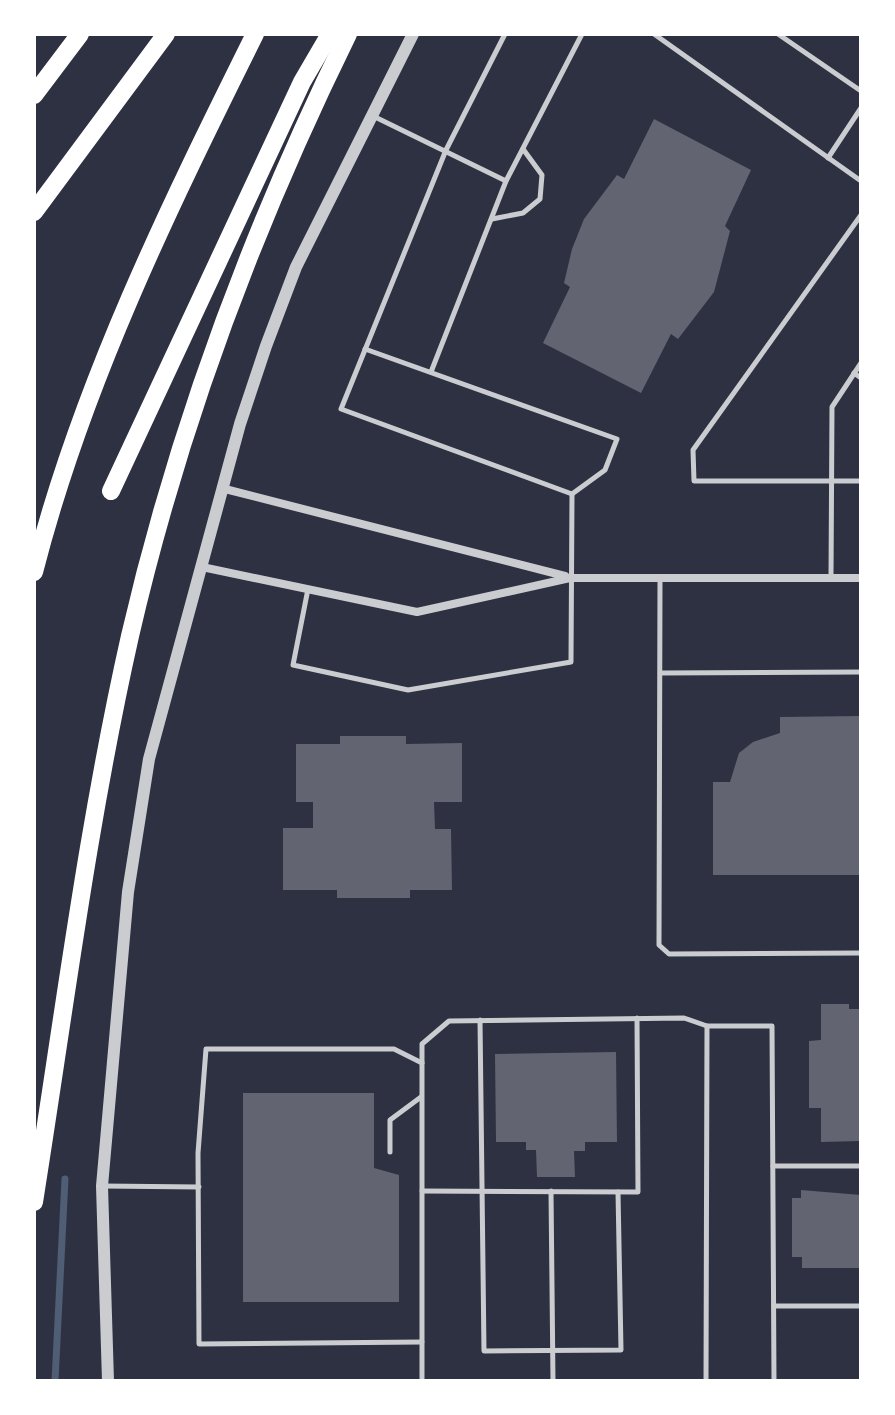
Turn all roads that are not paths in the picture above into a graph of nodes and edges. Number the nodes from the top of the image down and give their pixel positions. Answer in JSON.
{"nodes":[{"id":1,"x":80,"y":34,"type":"edge"},
{"id":2,"x":166,"y":34,"type":"edge"},
{"id":3,"x":255,"y":34,"type":"edge"},
{"id":4,"x":330,"y":34,"type":"edge"},
{"id":5,"x":348,"y":34,"type":"edge"},
{"id":6,"x":413,"y":34,"type":"edge"},
{"id":7,"x":505,"y":34,"type":"edge"},
{"id":8,"x":582,"y":34,"type":"edge"},
{"id":9,"x":654,"y":34,"type":"edge"},
{"id":10,"x":778,"y":34,"type":"edge"},
{"id":11,"x":861,"y":91,"type":"edge"},
{"id":12,"x":34,"y":95,"type":"edge"},
{"id":13,"x":861,"y":108,"type":"edge"},
{"id":14,"x":370,"y":115,"type":"junction"},
{"id":15,"x":523,"y":148,"type":"junction"},
{"id":16,"x":446,"y":150,"type":"junction"},
{"id":17,"x":828,"y":158,"type":"junction"},
{"id":18,"x":506,"y":181,"type":"junction"},
{"id":19,"x":861,"y":181,"type":"edge"},
{"id":20,"x":34,"y":212,"type":"edge"},
{"id":21,"x":861,"y":215,"type":"edge"},
{"id":22,"x":491,"y":219,"type":"junction"},
{"id":23,"x":365,"y":349,"type":"junction"},
{"id":24,"x":861,"y":363,"type":"edge"},
{"id":25,"x":431,"y":372,"type":"junction"},
{"id":26,"x":854,"y":373,"type":"junction"},
{"id":27,"x":861,"y":378,"type":"edge"},
{"id":28,"x":831,"y":481,"type":"junction"},
{"id":29,"x":861,"y":481,"type":"edge"},
{"id":30,"x":225,"y":489,"type":"junction"},
{"id":31,"x":111,"y":491,"type":"dead end"},
{"id":32,"x":572,"y":494,"type":"junction"},
{"id":33,"x":202,"y":567,"type":"junction"},
{"id":34,"x":34,"y":572,"type":"edge"},
{"id":35,"x":570,"y":578,"type":"junction"},
{"id":36,"x":660,"y":578,"type":"junction"},
{"id":37,"x":831,"y":578,"type":"junction"},
{"id":38,"x":861,"y":578,"type":"edge"},
{"id":39,"x":308,"y":589,"type":"junction"},
{"id":40,"x":861,"y":672,"type":"edge"},
{"id":41,"x":661,"y":673,"type":"junction"},
{"id":42,"x":861,"y":953,"type":"edge"},
{"id":43,"x":637,"y":1018,"type":"junction"},
{"id":44,"x":480,"y":1020,"type":"junction"},
{"id":45,"x":707,"y":1026,"type":"junction"},
{"id":46,"x":422,"y":1063,"type":"junction"},
{"id":47,"x":422,"y":1096,"type":"junction"},
{"id":48,"x":390,"y":1152,"type":"dead end"},
{"id":49,"x":773,"y":1166,"type":"junction"},
{"id":50,"x":861,"y":1166,"type":"edge"},
{"id":51,"x":102,"y":1186,"type":"junction"},
{"id":52,"x":199,"y":1187,"type":"junction"},
{"id":53,"x":422,"y":1191,"type":"junction"},
{"id":54,"x":484,"y":1191,"type":"junction"},
{"id":55,"x":551,"y":1191,"type":"junction"},
{"id":56,"x":618,"y":1192,"type":"junction"},
{"id":57,"x":34,"y":1202,"type":"edge"},
{"id":58,"x":774,"y":1306,"type":"junction"},
{"id":59,"x":861,"y":1306,"type":"edge"},
{"id":60,"x":422,"y":1342,"type":"junction"},
{"id":61,"x":551,"y":1350,"type":"junction"},
{"id":62,"x":108,"y":1381,"type":"edge"},
{"id":63,"x":422,"y":1381,"type":"edge"},
{"id":64,"x":553,"y":1381,"type":"edge"},
{"id":65,"x":706,"y":1381,"type":"edge"},
{"id":66,"x":774,"y":1381,"type":"edge"}],
"edges":[{"from":1,"to":12,"type":"highway"},
{"from":2,"to":20,"type":"highway"},
{"from":3,"to":34,"type":"highway"},
{"from":4,"to":31,"type":"highway"},
{"from":5,"to":57,"type":"highway"},
{"from":6,"to":14,"type":"street"},
{"from":7,"to":16,"type":"lane"},
{"from":8,"to":15,"type":"lane"},
{"from":9,"to":17,"type":"lane"},
{"from":10,"to":11,"type":"lane"},
{"from":13,"to":17,"type":"lane"},
{"from":14,"to":16,"type":"lane"},
{"from":14,"to":30,"type":"street"},
{"from":15,"to":18,"type":"lane"},
{"from":15,"to":22,"type":"lane"},
{"from":16,"to":18,"type":"lane"},
{"from":16,"to":23,"type":"lane"},
{"from":17,"to":19,"type":"lane"},
{"from":18,"to":22,"type":"lane"},
{"from":21,"to":28,"type":"lane"},
{"from":22,"to":25,"type":"lane"},
{"from":23,"to":25,"type":"lane"},
{"from":23,"to":32,"type":"lane"},
{"from":24,"to":26,"type":"lane"},
{"from":25,"to":32,"type":"lane"},
{"from":26,"to":27,"type":"lane"},
{"from":26,"to":28,"type":"lane"},
{"from":28,"to":29,"type":"lane"},
{"from":28,"to":37,"type":"lane"},
{"from":30,"to":33,"type":"street"},
{"from":30,"to":35,"type":"street"},
{"from":32,"to":35,"type":"lane"},
{"from":33,"to":39,"type":"street"},
{"from":33,"to":51,"type":"street"},
{"from":35,"to":36,"type":"street"},
{"from":35,"to":39,"type":"street"},
{"from":35,"to":39,"type":"lane"},
{"from":36,"to":37,"type":"street"},
{"from":36,"to":41,"type":"lane"},
{"from":37,"to":38,"type":"street"},
{"from":40,"to":41,"type":"lane"},
{"from":41,"to":42,"type":"lane"},
{"from":43,"to":44,"type":"lane"},
{"from":43,"to":45,"type":"lane"},
{"from":43,"to":56,"type":"lane"},
{"from":44,"to":46,"type":"lane"},
{"from":44,"to":54,"type":"lane"},
{"from":45,"to":49,"type":"lane"},
{"from":45,"to":65,"type":"lane"},
{"from":46,"to":47,"type":"lane"},
{"from":46,"to":52,"type":"lane"},
{"from":47,"to":48,"type":"lane"},
{"from":47,"to":53,"type":"lane"},
{"from":49,"to":50,"type":"lane"},
{"from":49,"to":58,"type":"lane"},
{"from":51,"to":52,"type":"lane"},
{"from":51,"to":62,"type":"street"},
{"from":52,"to":60,"type":"lane"},
{"from":53,"to":54,"type":"lane"},
{"from":53,"to":60,"type":"lane"},
{"from":54,"to":55,"type":"lane"},
{"from":54,"to":61,"type":"lane"},
{"from":55,"to":56,"type":"lane"},
{"from":55,"to":61,"type":"lane"},
{"from":56,"to":61,"type":"lane"},
{"from":58,"to":59,"type":"lane"},
{"from":58,"to":66,"type":"lane"},
{"from":60,"to":63,"type":"lane"},
{"from":61,"to":64,"type":"lane"}]}
